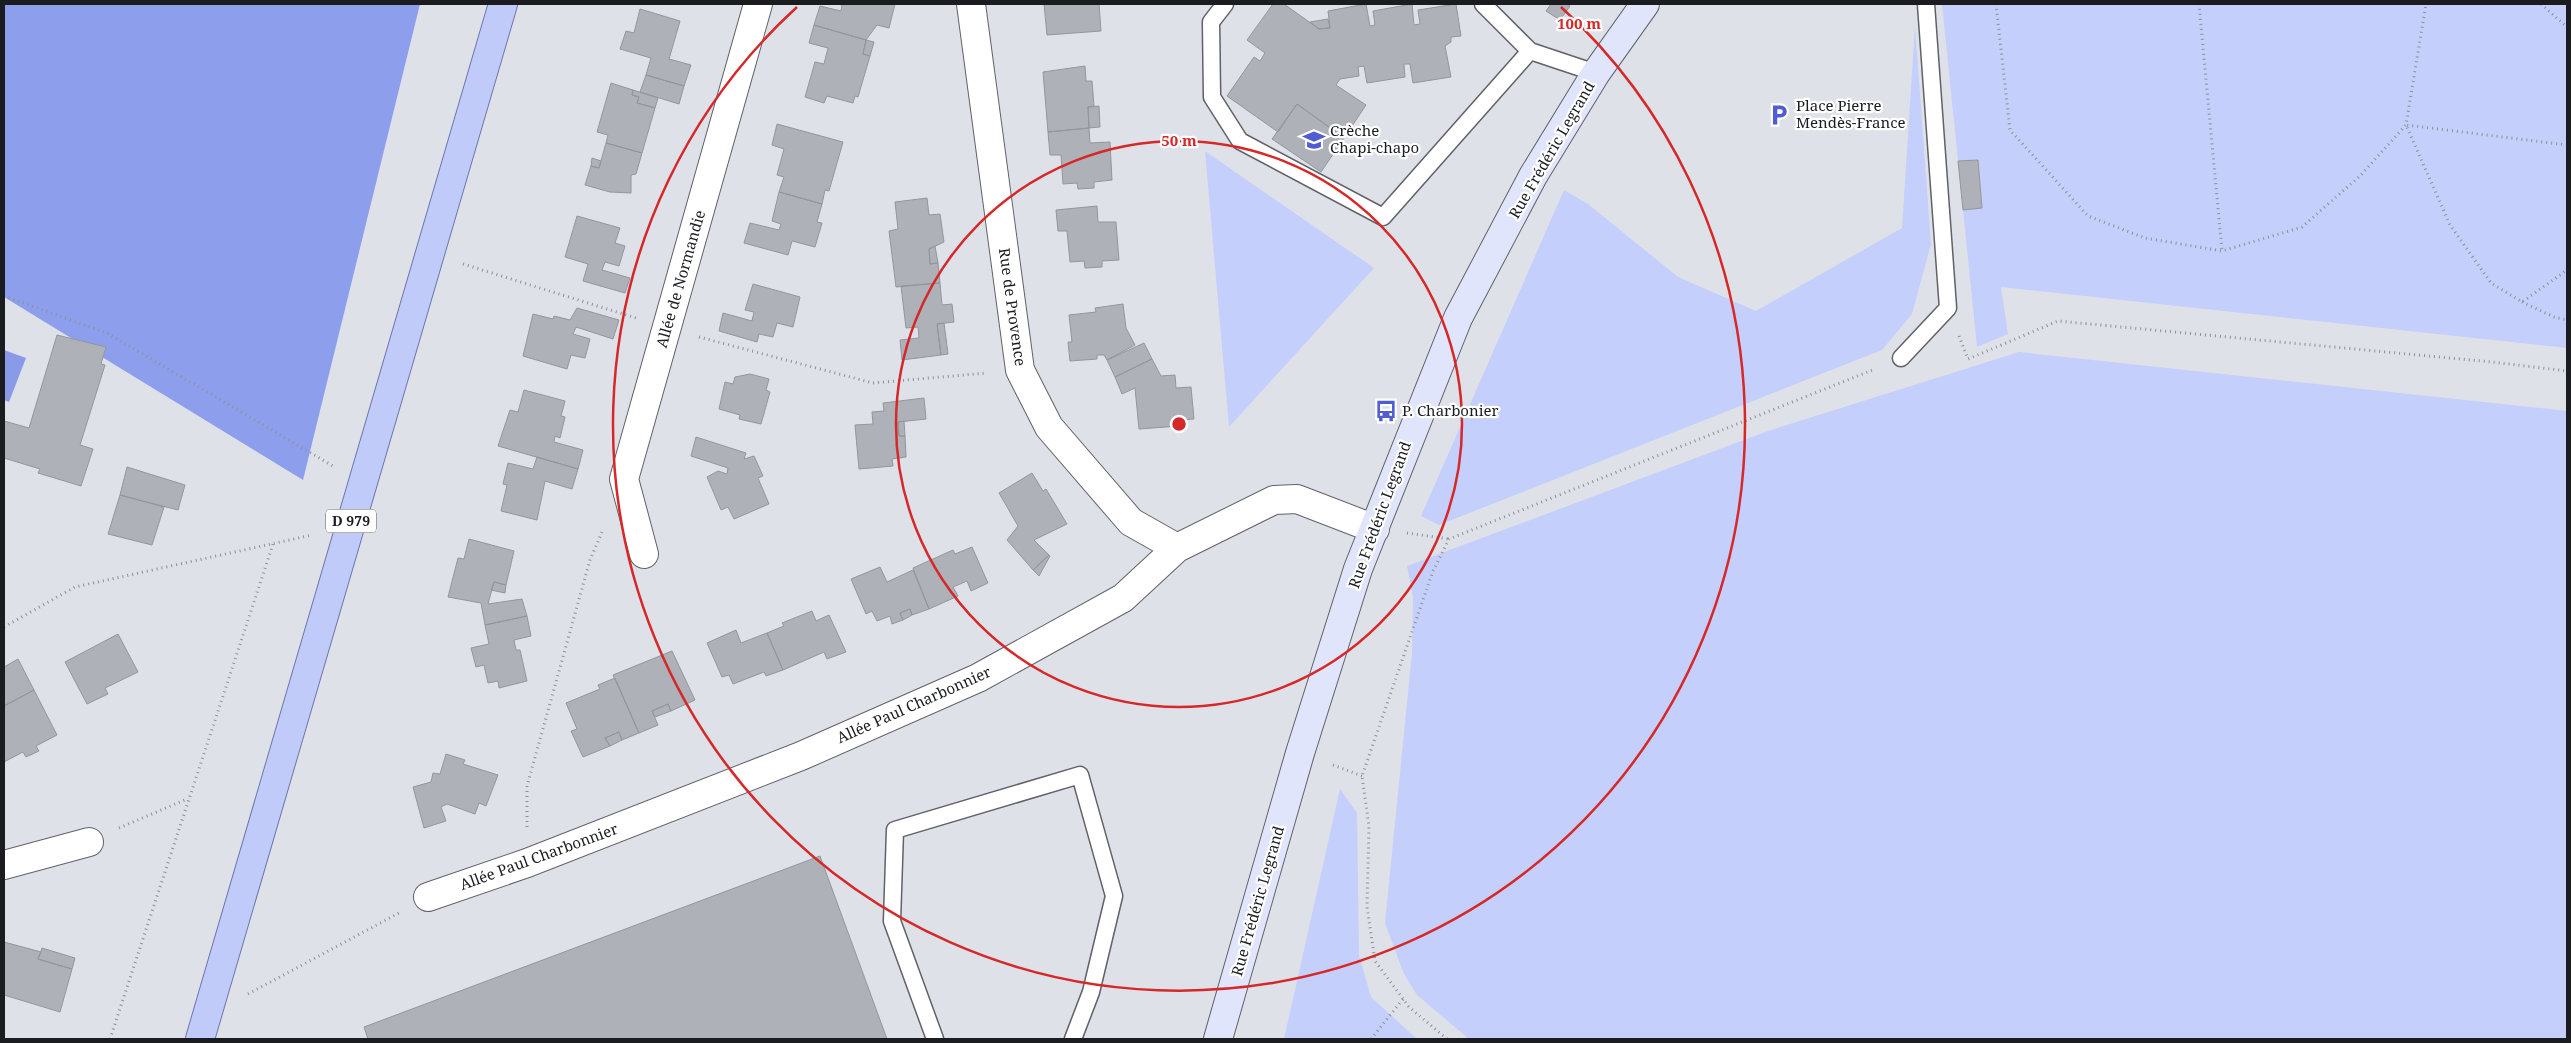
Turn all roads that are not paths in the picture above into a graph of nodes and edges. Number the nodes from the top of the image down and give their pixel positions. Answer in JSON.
{"nodes":[{"id":1,"x":503,"y":4,"type":"edge"},
{"id":2,"x":758,"y":4,"type":"edge"},
{"id":3,"x":971,"y":4,"type":"edge"},
{"id":4,"x":1225,"y":4,"type":"edge"},
{"id":5,"x":1483,"y":4,"type":"edge"},
{"id":6,"x":1645,"y":4,"type":"edge"},
{"id":7,"x":1926,"y":4,"type":"edge"},
{"id":8,"x":1530,"y":51,"type":"junction"},
{"id":9,"x":1596,"y":73,"type":"junction"},
{"id":10,"x":1901,"y":358,"type":"road end"},
{"id":11,"x":1375,"y":529,"type":"junction"},
{"id":12,"x":1177,"y":548,"type":"junction"},
{"id":13,"x":644,"y":554,"type":"dead end"},
{"id":14,"x":89,"y":842,"type":"road end"},
{"id":15,"x":4,"y":865,"type":"edge"},
{"id":16,"x":428,"y":897,"type":"road end"},
{"id":17,"x":204,"y":1027,"type":"edge"},
{"id":18,"x":935,"y":1039,"type":"edge"},
{"id":19,"x":1073,"y":1039,"type":"edge"},
{"id":20,"x":1218,"y":1039,"type":"edge"}],
"edges":[{"from":1,"to":17,"type":"main road","number":"D 979"},
{"from":2,"to":13,"type":"street","name":"Allée de Normandie"},
{"from":3,"to":12,"type":"street","name":"Rue de Provence"},
{"from":4,"to":8,"type":"lane"},
{"from":5,"to":8,"type":"lane"},
{"from":6,"to":9,"type":"main road","name":"Rue Frédéric Legrand"},
{"from":7,"to":10,"type":"lane"},
{"from":8,"to":9,"type":"lane"},
{"from":9,"to":11,"type":"main road","name":"Rue Frédéric Legrand"},
{"from":11,"to":12,"type":"street","name":"Allée Paul Charbonnier"},
{"from":11,"to":20,"type":"main road","name":"Rue Frédéric Legrand"},
{"from":12,"to":16,"type":"street","name":"Allée Paul Charbonnier"},
{"from":14,"to":15,"type":"street"},
{"from":18,"to":19,"type":"lane"}]}
